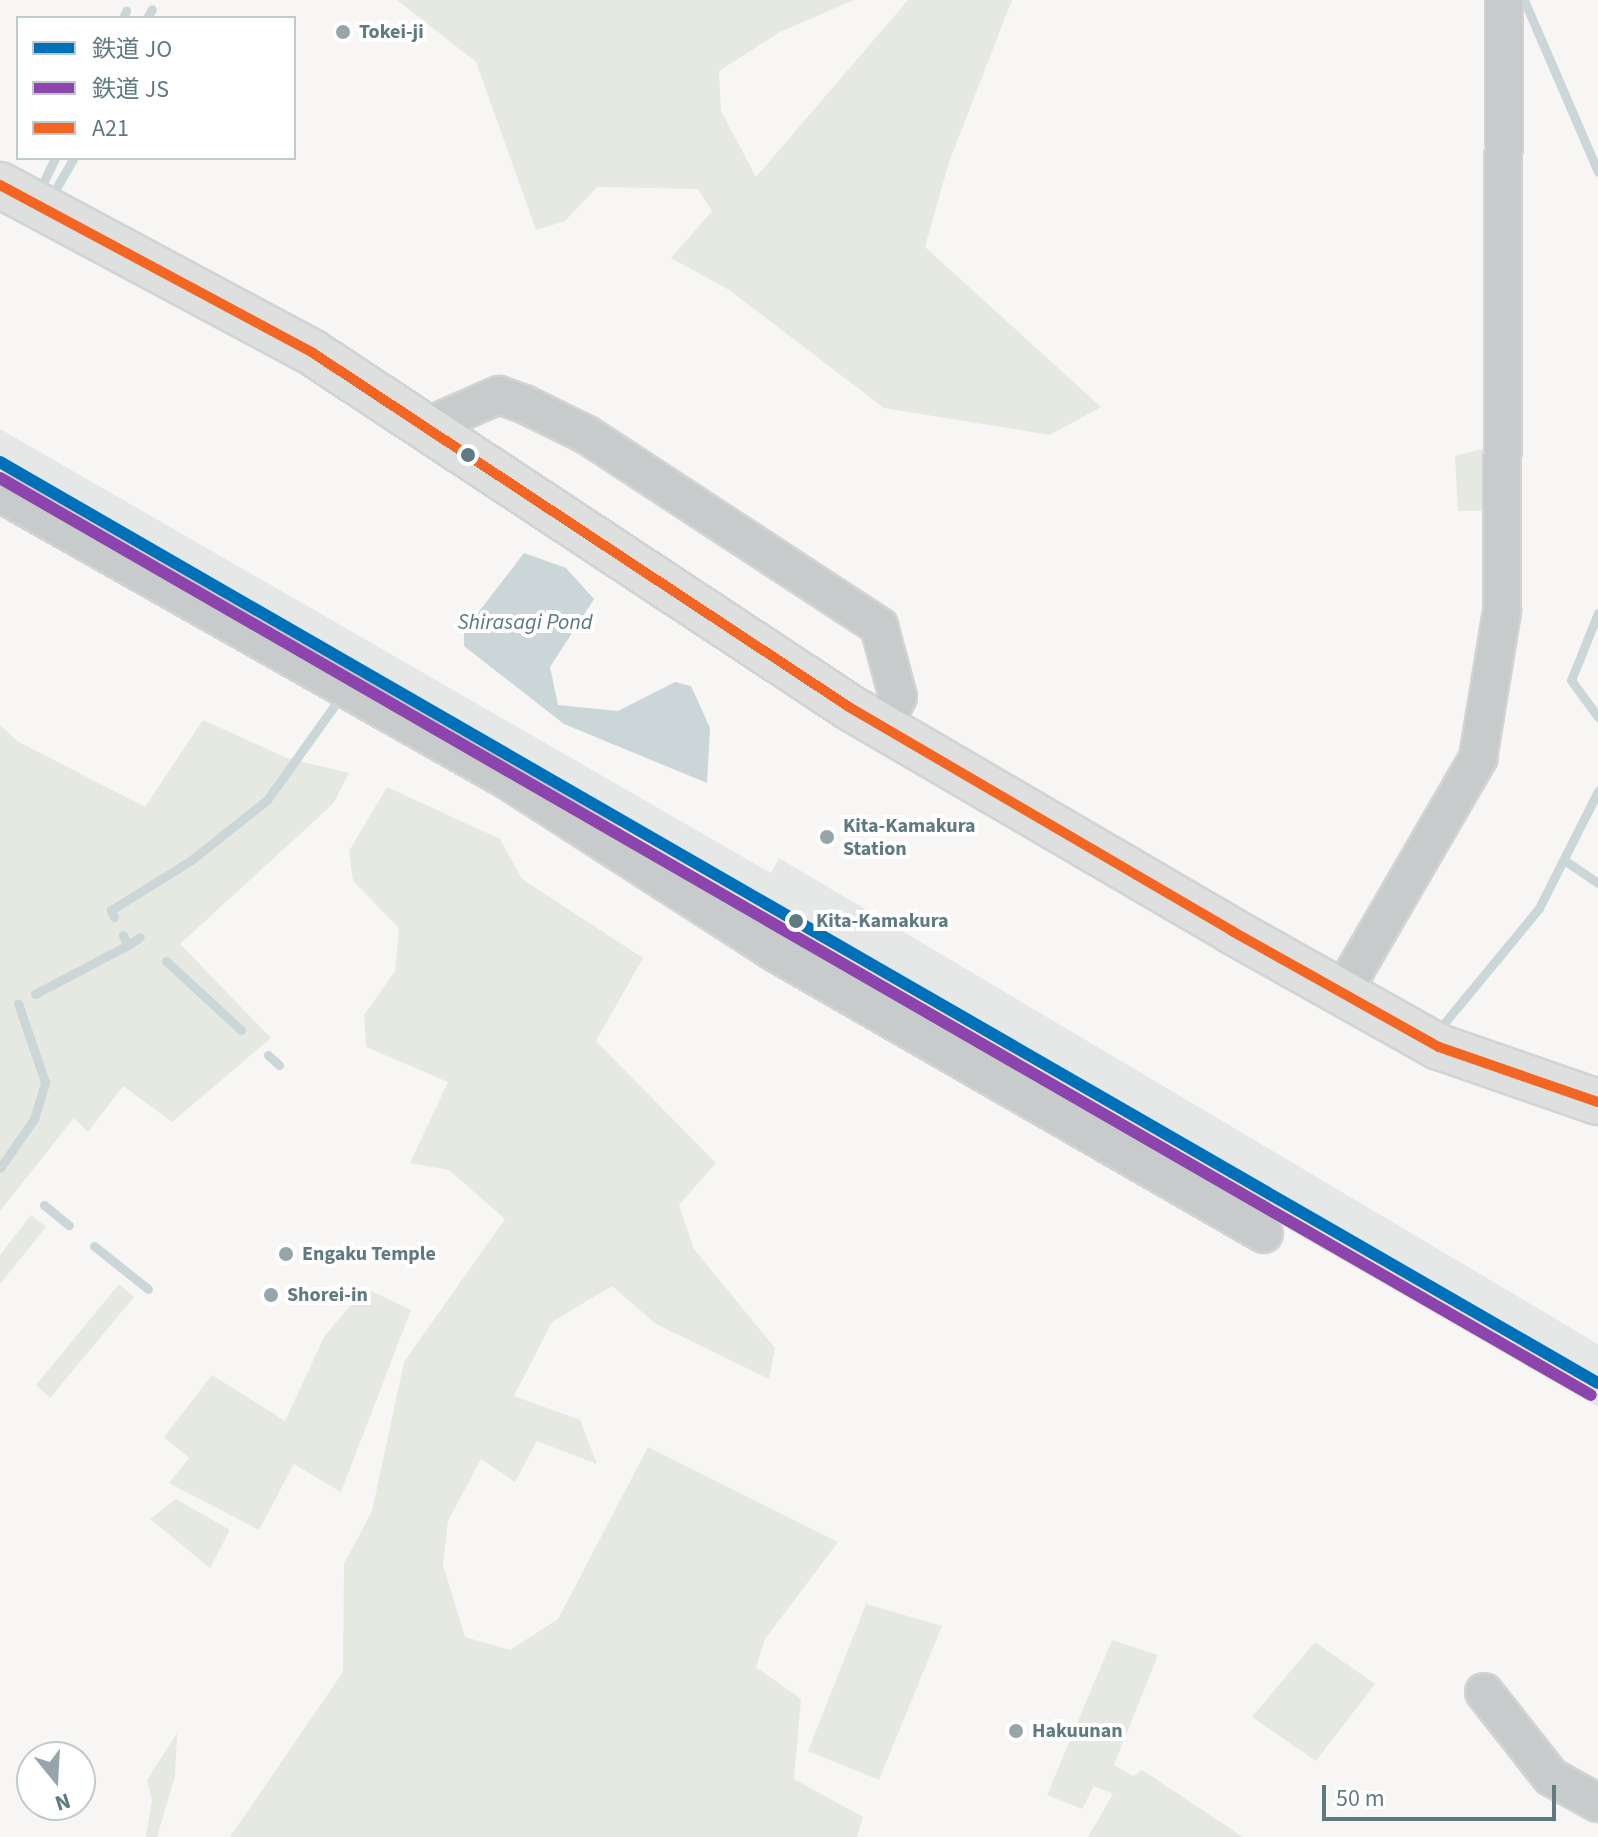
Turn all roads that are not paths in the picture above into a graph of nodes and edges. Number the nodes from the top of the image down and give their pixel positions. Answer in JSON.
{"nodes":[{"id":1,"x":1504,"y":0,"type":"edge"},
{"id":2,"x":0,"y":185,"type":"edge"},
{"id":3,"x":426,"y":427,"type":"junction"},
{"id":4,"x":0,"y":493,"type":"edge"},
{"id":5,"x":882,"y":726,"type":"junction"},
{"id":6,"x":1342,"y":993,"type":"junction"},
{"id":7,"x":1598,"y":1102,"type":"edge"},
{"id":8,"x":1264,"y":1234,"type":"dead end"},
{"id":9,"x":1484,"y":1692,"type":"dead end"},
{"id":10,"x":1598,"y":1803,"type":"edge"}],
"edges":[{"from":1,"to":6,"type":"street"},
{"from":2,"to":3,"type":"main road"},
{"from":3,"to":5,"type":"main road"},
{"from":3,"to":5,"type":"street"},
{"from":4,"to":8,"type":"street"},
{"from":5,"to":6,"type":"main road"},
{"from":6,"to":7,"type":"main road"},
{"from":9,"to":10,"type":"street"}]}
